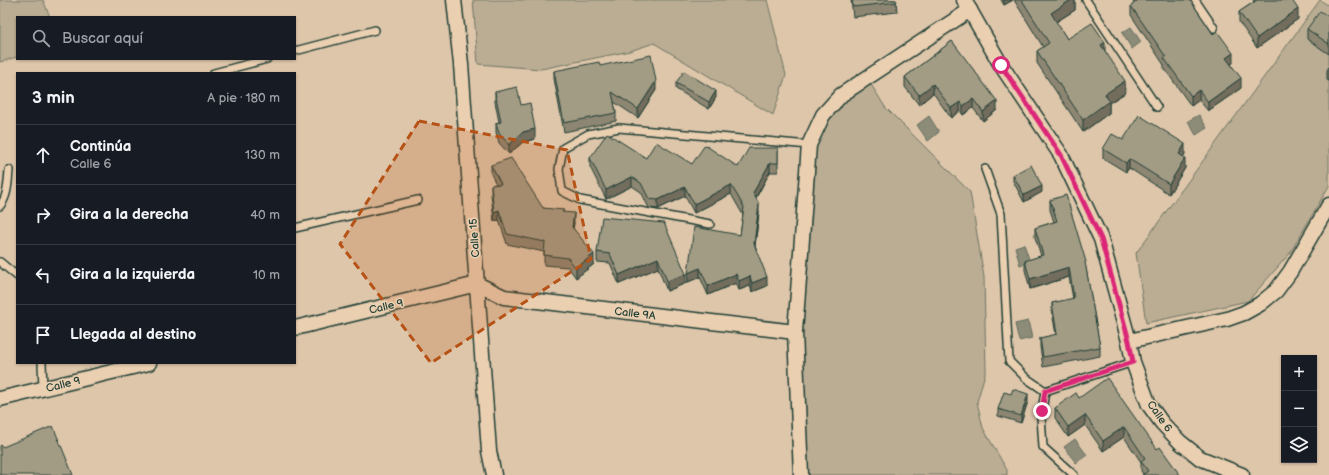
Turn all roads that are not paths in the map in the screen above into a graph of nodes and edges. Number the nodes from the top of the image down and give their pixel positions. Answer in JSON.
{"nodes":[{"id":1,"x":454,"y":0,"type":"edge"},
{"id":2,"x":1086,"y":0,"type":"edge"},
{"id":3,"x":1195,"y":0,"type":"edge"},
{"id":4,"x":967,"y":5,"type":"edge"},
{"id":5,"x":1214,"y":28,"type":"dead end"},
{"id":6,"x":375,"y":30,"type":"dead end"},
{"id":7,"x":296,"y":52,"type":"edge"},
{"id":8,"x":263,"y":60,"type":"edge"},
{"id":9,"x":218,"y":72,"type":"edge"},
{"id":10,"x":1157,"y":107,"type":"dead end"},
{"id":11,"x":809,"y":145,"type":"junction"},
{"id":12,"x":985,"y":169,"type":"dead end"},
{"id":13,"x":9,"y":170,"type":"dead end"},
{"id":14,"x":2,"y":195,"type":"edge"},
{"id":15,"x":418,"y":200,"type":"dead end"},
{"id":16,"x":1329,"y":205,"type":"edge"},
{"id":17,"x":0,"y":206,"type":"edge"},
{"id":18,"x":710,"y":224,"type":"dead end"},
{"id":19,"x":296,"y":228,"type":"edge"},
{"id":20,"x":0,"y":262,"type":"edge"},
{"id":21,"x":16,"y":275,"type":"edge"},
{"id":22,"x":477,"y":284,"type":"junction"},
{"id":23,"x":296,"y":328,"type":"edge"},
{"id":24,"x":795,"y":332,"type":"junction"},
{"id":25,"x":1129,"y":341,"type":"junction"},
{"id":26,"x":1133,"y":362,"type":"junction"},
{"id":27,"x":42,"y":364,"type":"edge"},
{"id":28,"x":144,"y":364,"type":"edge"},
{"id":29,"x":43,"y":388,"type":"junction"},
{"id":30,"x":1045,"y":391,"type":"junction"},
{"id":31,"x":0,"y":399,"type":"edge"},
{"id":32,"x":494,"y":475,"type":"edge"},
{"id":33,"x":801,"y":475,"type":"edge"},
{"id":34,"x":1074,"y":475,"type":"edge"},
{"id":35,"x":1242,"y":475,"type":"edge"}],
"edges":[{"from":1,"to":22,"type":"street","name":"Calle 15"},
{"from":2,"to":10,"type":"lane"},
{"from":3,"to":5,"type":"lane"},
{"from":4,"to":11,"type":"street"},
{"from":4,"to":25,"type":"street","name":"Calle 6"},
{"from":6,"to":7,"type":"lane"},
{"from":8,"to":9,"type":"lane"},
{"from":11,"to":18,"type":"lane"},
{"from":11,"to":24,"type":"street"},
{"from":12,"to":30,"type":"lane"},
{"from":13,"to":14,"type":"lane"},
{"from":14,"to":17,"type":"lane"},
{"from":15,"to":19,"type":"lane"},
{"from":16,"to":25,"type":"street"},
{"from":20,"to":21,"type":"lane"},
{"from":22,"to":23,"type":"street","name":"Calle 9"},
{"from":22,"to":24,"type":"street","name":"Calle 9A"},
{"from":22,"to":32,"type":"street","name":"Calle 15"},
{"from":24,"to":33,"type":"street"},
{"from":25,"to":26,"type":"street","name":"Calle 6"},
{"from":26,"to":30,"type":"lane"},
{"from":26,"to":35,"type":"street","name":"Calle 6"},
{"from":27,"to":29,"type":"lane"},
{"from":28,"to":29,"type":"street","name":"Calle 9"},
{"from":29,"to":31,"type":"street","name":"Calle 9"},
{"from":30,"to":34,"type":"lane"}]}
